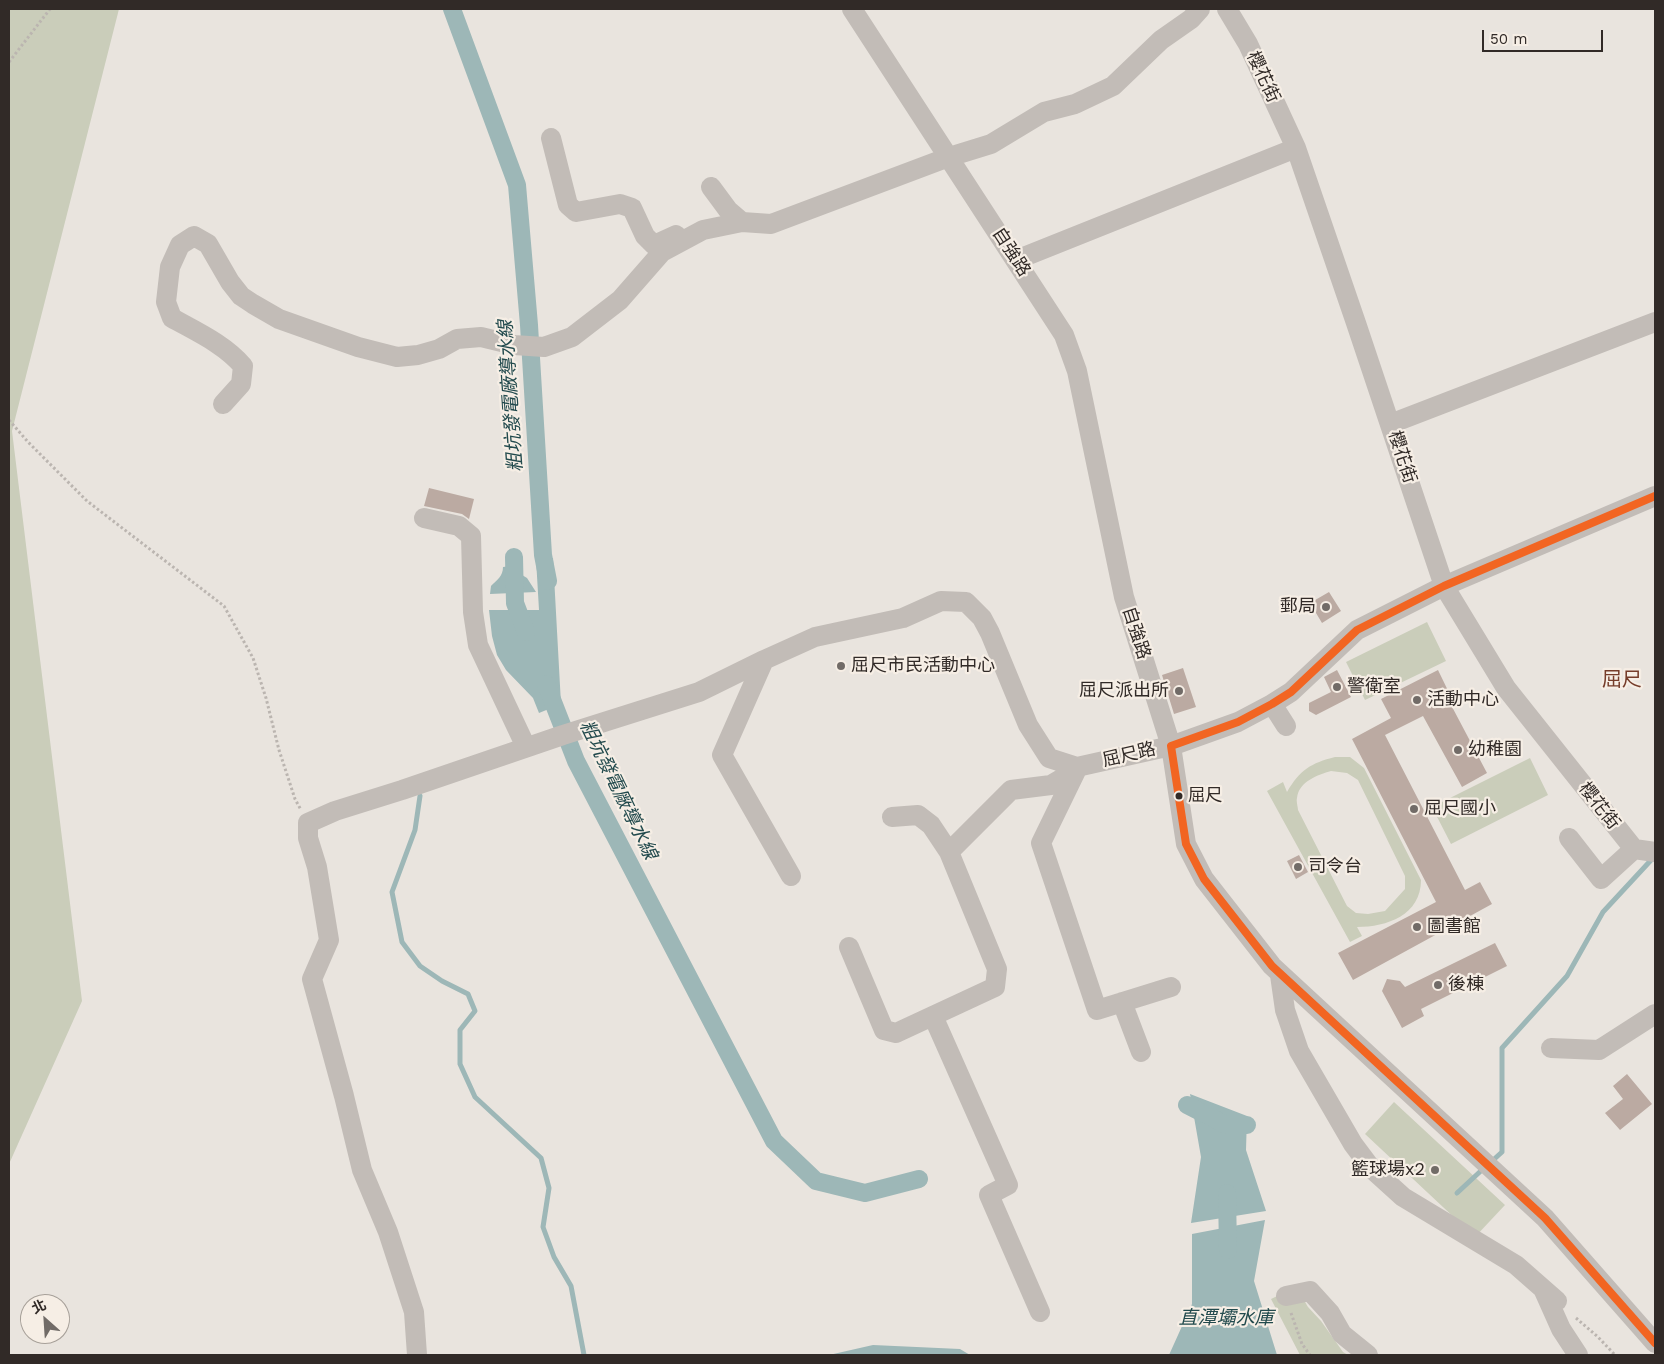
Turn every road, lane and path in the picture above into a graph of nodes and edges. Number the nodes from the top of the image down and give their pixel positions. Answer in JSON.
{"nodes":[{"id":1,"x":50,"y":9,"type":"edge"},
{"id":2,"x":852,"y":9,"type":"edge"},
{"id":3,"x":1200,"y":9,"type":"edge"},
{"id":4,"x":1227,"y":9,"type":"edge"},
{"id":5,"x":9,"y":62,"type":"edge"},
{"id":6,"x":551,"y":138,"type":"dead end"},
{"id":7,"x":1296,"y":148,"type":"junction"},
{"id":8,"x":949,"y":157,"type":"junction"},
{"id":9,"x":710,"y":187,"type":"dead end"},
{"id":10,"x":742,"y":222,"type":"junction"},
{"id":11,"x":703,"y":230,"type":"junction"},
{"id":12,"x":1016,"y":260,"type":"junction"},
{"id":13,"x":1655,"y":322,"type":"edge"},
{"id":14,"x":223,"y":404,"type":"dead end"},
{"id":15,"x":9,"y":420,"type":"edge"},
{"id":16,"x":1390,"y":424,"type":"junction"},
{"id":17,"x":1655,"y":496,"type":"edge"},
{"id":18,"x":424,"y":518,"type":"dead end"},
{"id":19,"x":1444,"y":586,"type":"junction"},
{"id":20,"x":764,"y":660,"type":"junction"},
{"id":21,"x":1272,"y":704,"type":"junction"},
{"id":22,"x":1286,"y":726,"type":"dead end"},
{"id":23,"x":1171,"y":746,"type":"junction"},
{"id":24,"x":526,"y":747,"type":"junction"},
{"id":25,"x":1076,"y":769,"type":"junction"},
{"id":26,"x":892,"y":817,"type":"dead end"},
{"id":27,"x":308,"y":823,"type":"junction"},
{"id":28,"x":1569,"y":838,"type":"dead end"},
{"id":29,"x":1634,"y":849,"type":"junction"},
{"id":30,"x":949,"y":852,"type":"junction"},
{"id":31,"x":1655,"y":852,"type":"edge"},
{"id":32,"x":791,"y":876,"type":"dead end"},
{"id":33,"x":849,"y":948,"type":"dead end"},
{"id":34,"x":1280,"y":975,"type":"junction"},
{"id":35,"x":1171,"y":987,"type":"dead end"},
{"id":36,"x":1122,"y":1002,"type":"junction"},
{"id":37,"x":1655,"y":1014,"type":"edge"},
{"id":38,"x":933,"y":1016,"type":"junction"},
{"id":39,"x":1551,"y":1048,"type":"dead end"},
{"id":40,"x":1141,"y":1052,"type":"dead end"},
{"id":41,"x":1550,"y":1295,"type":"junction"},
{"id":42,"x":1286,"y":1296,"type":"joint"},
{"id":43,"x":1040,"y":1312,"type":"dead end"},
{"id":44,"x":1655,"y":1343,"type":"edge"},
{"id":45,"x":417,"y":1355,"type":"edge"},
{"id":46,"x":1310,"y":1355,"type":"edge"},
{"id":47,"x":1368,"y":1355,"type":"edge"},
{"id":48,"x":1578,"y":1355,"type":"edge"},
{"id":49,"x":1614,"y":1355,"type":"edge"}],
"edges":[{"from":1,"to":5,"type":"path"},
{"from":2,"to":8,"type":"street","name":"自強路"},
{"from":3,"to":8,"type":"street"},
{"from":4,"to":7,"type":"street","name":"櫻花街"},
{"from":6,"to":11,"type":"street"},
{"from":7,"to":12,"type":"street"},
{"from":7,"to":16,"type":"street","name":"櫻花街"},
{"from":8,"to":10,"type":"street"},
{"from":8,"to":12,"type":"street","name":"自強路"},
{"from":9,"to":10,"type":"street"},
{"from":10,"to":11,"type":"street"},
{"from":11,"to":14,"type":"street"},
{"from":12,"to":23,"type":"street","name":"自強路"},
{"from":13,"to":16,"type":"street"},
{"from":15,"to":27,"type":"path"},
{"from":16,"to":19,"type":"street","name":"櫻花街"},
{"from":17,"to":19,"type":"street","name":"屈尺路"},
{"from":18,"to":24,"type":"street"},
{"from":19,"to":21,"type":"street","name":"屈尺路"},
{"from":19,"to":29,"type":"street","name":"櫻花街"},
{"from":20,"to":24,"type":"street"},
{"from":20,"to":25,"type":"street"},
{"from":20,"to":32,"type":"street"},
{"from":21,"to":22,"type":"street"},
{"from":21,"to":23,"type":"street","name":"屈尺路"},
{"from":23,"to":25,"type":"street","name":"屈尺路"},
{"from":23,"to":34,"type":"street","name":"自強路"},
{"from":24,"to":27,"type":"street"},
{"from":25,"to":30,"type":"street"},
{"from":25,"to":36,"type":"street"},
{"from":26,"to":30,"type":"street"},
{"from":27,"to":45,"type":"street"},
{"from":28,"to":29,"type":"street"},
{"from":29,"to":31,"type":"street"},
{"from":30,"to":38,"type":"street"},
{"from":33,"to":38,"type":"street"},
{"from":34,"to":41,"type":"street"},
{"from":34,"to":44,"type":"street","name":"自強路"},
{"from":35,"to":36,"type":"street"},
{"from":36,"to":40,"type":"street"},
{"from":37,"to":39,"type":"street"},
{"from":38,"to":43,"type":"street"},
{"from":41,"to":48,"type":"street"},
{"from":41,"to":49,"type":"path"},
{"from":42,"to":46,"type":"path"},
{"from":42,"to":47,"type":"street"}]}
